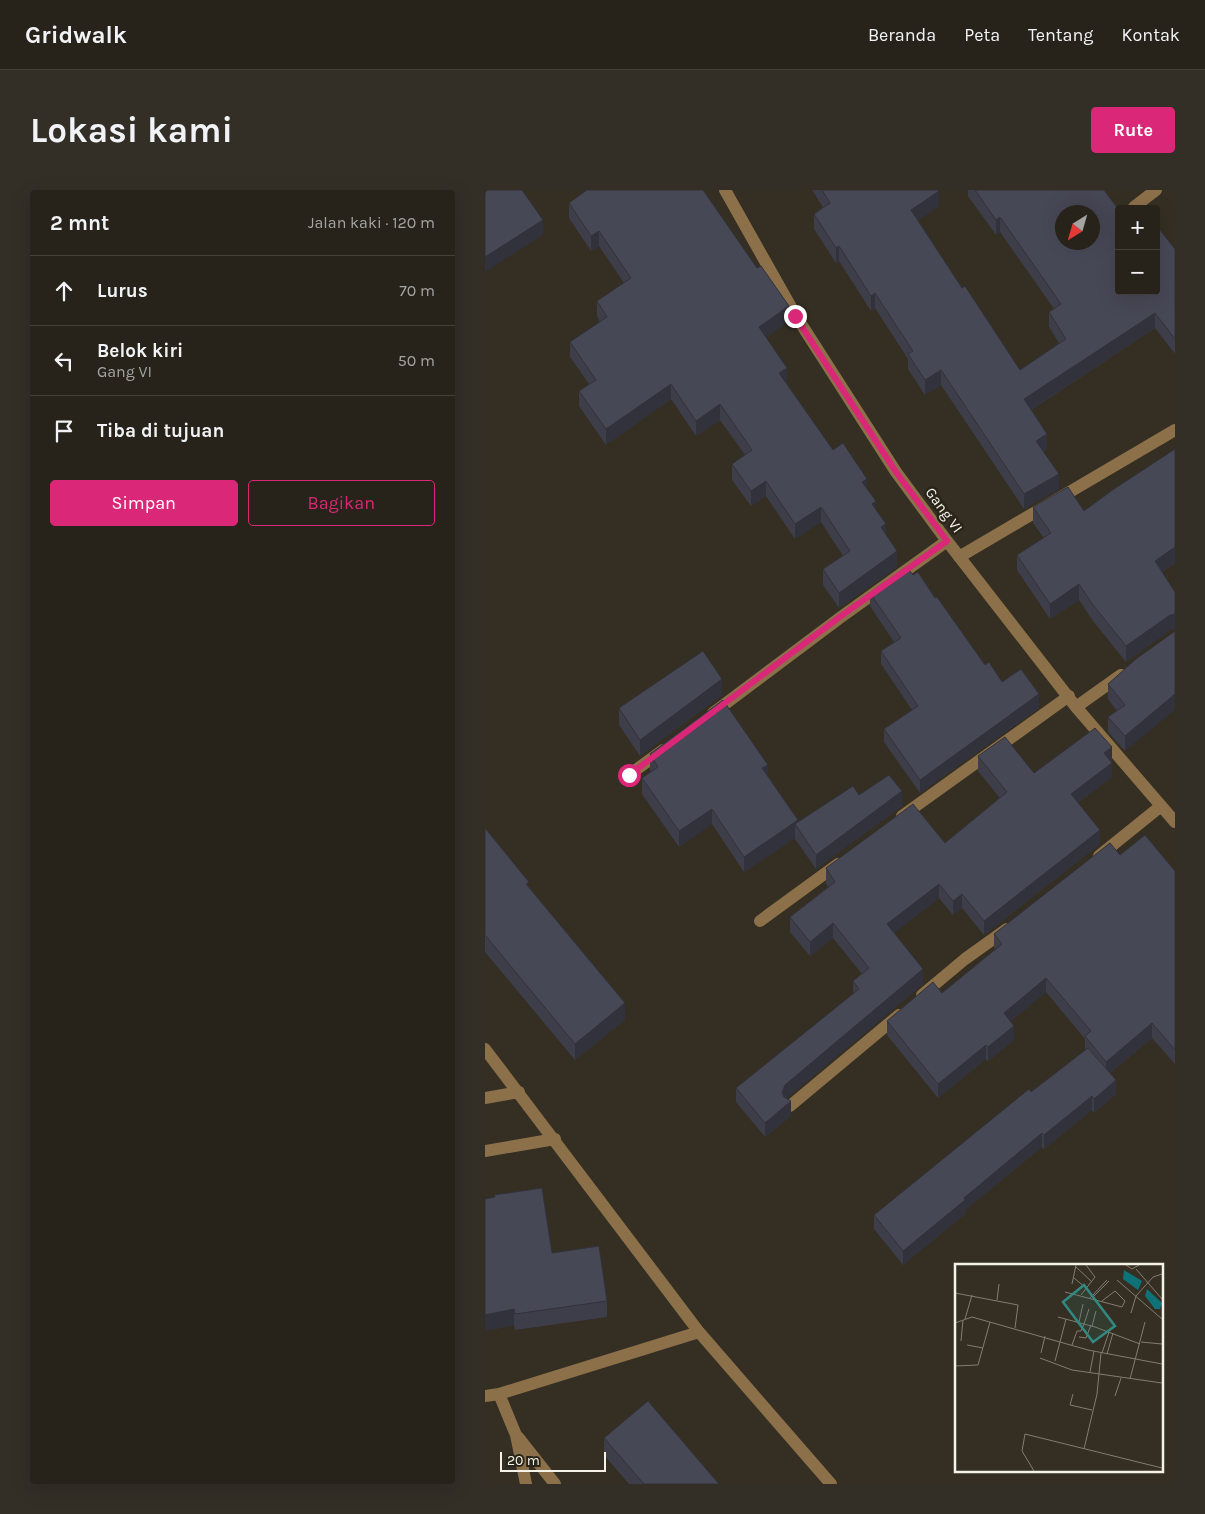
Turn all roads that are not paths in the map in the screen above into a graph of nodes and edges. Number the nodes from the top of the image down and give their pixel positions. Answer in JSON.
{"nodes":[{"id":1,"x":725,"y":190,"type":"edge"},
{"id":2,"x":1156,"y":190,"type":"edge"},
{"id":3,"x":1135,"y":205,"type":"edge"},
{"id":4,"x":1175,"y":430,"type":"edge"},
{"id":5,"x":947,"y":541,"type":"junction"},
{"id":6,"x":959,"y":557,"type":"junction"},
{"id":7,"x":1133,"y":667,"type":"edge"},
{"id":8,"x":1073,"y":702,"type":"junction"},
{"id":9,"x":699,"y":722,"type":"edge"},
{"id":10,"x":676,"y":740,"type":"edge"},
{"id":11,"x":629,"y":775,"type":"dead end"},
{"id":12,"x":1161,"y":806,"type":"junction"},
{"id":13,"x":895,"y":821,"type":"edge"},
{"id":14,"x":1175,"y":822,"type":"edge"},
{"id":15,"x":848,"y":856,"type":"edge"},
{"id":16,"x":1086,"y":866,"type":"edge"},
{"id":17,"x":1018,"y":920,"type":"edge"},
{"id":18,"x":761,"y":921,"type":"dead end"},
{"id":19,"x":485,"y":1049,"type":"edge"},
{"id":20,"x":519,"y":1092,"type":"junction"},
{"id":21,"x":485,"y":1098,"type":"edge"},
{"id":22,"x":791,"y":1106,"type":"edge"},
{"id":23,"x":555,"y":1140,"type":"junction"},
{"id":24,"x":485,"y":1151,"type":"edge"},
{"id":25,"x":699,"y":1332,"type":"junction"},
{"id":26,"x":499,"y":1394,"type":"junction"},
{"id":27,"x":485,"y":1396,"type":"edge"},
{"id":28,"x":517,"y":1435,"type":"junction"},
{"id":29,"x":526,"y":1484,"type":"edge"},
{"id":30,"x":555,"y":1484,"type":"edge"},
{"id":31,"x":831,"y":1484,"type":"edge"}],
"edges":[{"from":1,"to":5,"type":"street","name":"Gang VI"},
{"from":2,"to":3,"type":"street"},
{"from":4,"to":6,"type":"street"},
{"from":5,"to":6,"type":"street","name":"Gang VI"},
{"from":5,"to":9,"type":"street"},
{"from":6,"to":8,"type":"street","name":"Gang VI"},
{"from":7,"to":8,"type":"street"},
{"from":8,"to":12,"type":"street","name":"Gang VI"},
{"from":8,"to":13,"type":"street"},
{"from":10,"to":11,"type":"street"},
{"from":12,"to":14,"type":"street","name":"Gang VI"},
{"from":12,"to":16,"type":"street"},
{"from":15,"to":18,"type":"street"},
{"from":17,"to":22,"type":"street"},
{"from":19,"to":20,"type":"street"},
{"from":20,"to":21,"type":"street"},
{"from":20,"to":23,"type":"street"},
{"from":23,"to":24,"type":"street"},
{"from":23,"to":25,"type":"street"},
{"from":25,"to":26,"type":"street"},
{"from":25,"to":31,"type":"street"},
{"from":26,"to":27,"type":"street"},
{"from":26,"to":28,"type":"street"},
{"from":28,"to":29,"type":"street"},
{"from":28,"to":30,"type":"street"}]}
